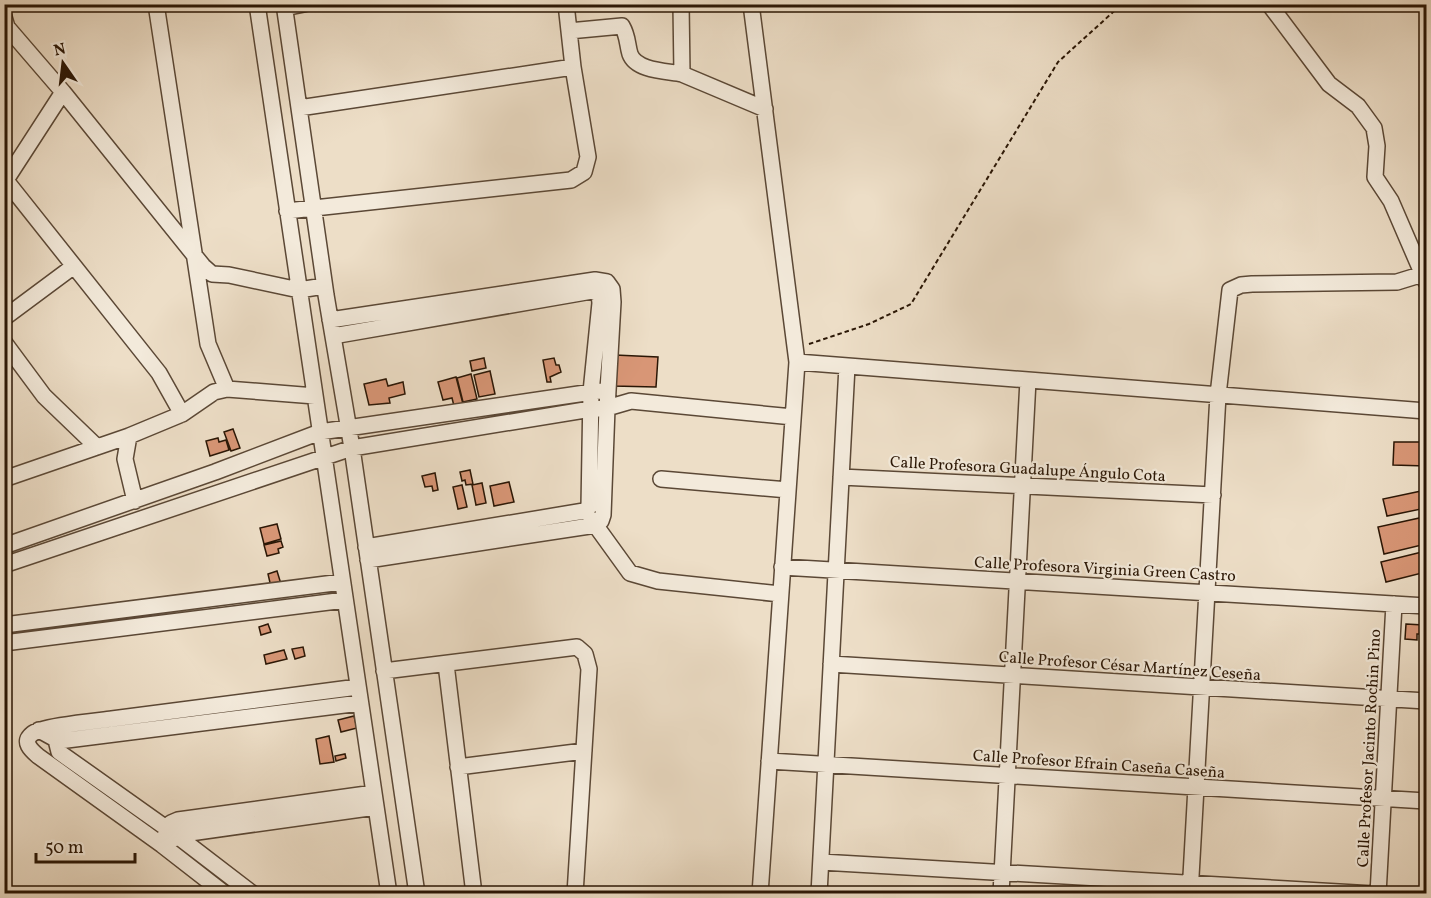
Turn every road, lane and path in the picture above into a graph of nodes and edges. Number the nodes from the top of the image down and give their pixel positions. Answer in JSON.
{"nodes":[{"id":1,"x":156,"y":4,"type":"edge"},
{"id":2,"x":256,"y":4,"type":"edge"},
{"id":3,"x":304,"y":4,"type":"edge"},
{"id":4,"x":566,"y":4,"type":"edge"},
{"id":5,"x":681,"y":4,"type":"edge"},
{"id":6,"x":751,"y":4,"type":"edge"},
{"id":7,"x":1122,"y":4,"type":"edge"},
{"id":8,"x":1269,"y":4,"type":"edge"},
{"id":9,"x":284,"y":6,"type":"edge"},
{"id":10,"x":4,"y":17,"type":"edge"},
{"id":11,"x":569,"y":31,"type":"junction"},
{"id":12,"x":573,"y":67,"type":"junction"},
{"id":13,"x":682,"y":74,"type":"junction"},
{"id":14,"x":63,"y":92,"type":"junction"},
{"id":15,"x":299,"y":108,"type":"junction"},
{"id":16,"x":765,"y":109,"type":"junction"},
{"id":17,"x":5,"y":181,"type":"edge"},
{"id":18,"x":314,"y":209,"type":"junction"},
{"id":19,"x":287,"y":211,"type":"junction"},
{"id":20,"x":192,"y":250,"type":"junction"},
{"id":21,"x":74,"y":266,"type":"junction"},
{"id":22,"x":1425,"y":279,"type":"edge"},
{"id":23,"x":324,"y":286,"type":"junction"},
{"id":24,"x":299,"y":290,"type":"junction"},
{"id":25,"x":4,"y":318,"type":"edge"},
{"id":26,"x":330,"y":320,"type":"junction"},
{"id":27,"x":333,"y":336,"type":"junction"},
{"id":28,"x":4,"y":342,"type":"edge"},
{"id":29,"x":796,"y":355,"type":"junction"},
{"id":30,"x":847,"y":366,"type":"junction"},
{"id":31,"x":1028,"y":380,"type":"junction"},
{"id":32,"x":227,"y":389,"type":"junction"},
{"id":33,"x":608,"y":390,"type":"junction"},
{"id":34,"x":591,"y":392,"type":"junction"},
{"id":35,"x":1218,"y":395,"type":"junction"},
{"id":36,"x":315,"y":396,"type":"junction"},
{"id":37,"x":599,"y":409,"type":"junction"},
{"id":38,"x":1426,"y":411,"type":"edge"},
{"id":39,"x":182,"y":414,"type":"junction"},
{"id":40,"x":793,"y":417,"type":"junction"},
{"id":41,"x":347,"y":427,"type":"junction"},
{"id":42,"x":320,"y":432,"type":"junction"},
{"id":43,"x":129,"y":436,"type":"junction"},
{"id":44,"x":97,"y":447,"type":"junction"},
{"id":45,"x":352,"y":448,"type":"junction"},
{"id":46,"x":324,"y":456,"type":"junction"},
{"id":47,"x":841,"y":477,"type":"junction"},
{"id":48,"x":4,"y":479,"type":"edge"},
{"id":49,"x":661,"y":479,"type":"dead end"},
{"id":50,"x":1023,"y":486,"type":"junction"},
{"id":51,"x":788,"y":490,"type":"junction"},
{"id":52,"x":1213,"y":495,"type":"junction"},
{"id":53,"x":135,"y":501,"type":"junction"},
{"id":54,"x":584,"y":511,"type":"junction"},
{"id":55,"x":596,"y":525,"type":"junction"},
{"id":56,"x":4,"y":546,"type":"edge"},
{"id":57,"x":367,"y":554,"type":"junction"},
{"id":58,"x":4,"y":565,"type":"edge"},
{"id":59,"x":782,"y":567,"type":"junction"},
{"id":60,"x":836,"y":570,"type":"junction"},
{"id":61,"x":1018,"y":581,"type":"junction"},
{"id":62,"x":342,"y":582,"type":"junction"},
{"id":63,"x":1207,"y":592,"type":"junction"},
{"id":64,"x":780,"y":594,"type":"junction"},
{"id":65,"x":345,"y":600,"type":"junction"},
{"id":66,"x":1394,"y":604,"type":"junction"},
{"id":67,"x":1426,"y":606,"type":"edge"},
{"id":68,"x":4,"y":625,"type":"edge"},
{"id":69,"x":4,"y":643,"type":"edge"},
{"id":70,"x":446,"y":664,"type":"junction"},
{"id":71,"x":831,"y":664,"type":"junction"},
{"id":72,"x":384,"y":671,"type":"junction"},
{"id":73,"x":1013,"y":675,"type":"junction"},
{"id":74,"x":1202,"y":687,"type":"junction"},
{"id":75,"x":359,"y":695,"type":"junction"},
{"id":76,"x":1389,"y":699,"type":"junction"},
{"id":77,"x":1426,"y":701,"type":"edge"},
{"id":78,"x":39,"y":730,"type":"junction"},
{"id":79,"x":59,"y":741,"type":"junction"},
{"id":80,"x":584,"y":751,"type":"junction"},
{"id":81,"x":769,"y":760,"type":"junction"},
{"id":82,"x":826,"y":764,"type":"junction"},
{"id":83,"x":458,"y":767,"type":"junction"},
{"id":84,"x":1008,"y":775,"type":"junction"},
{"id":85,"x":1196,"y":787,"type":"junction"},
{"id":86,"x":1383,"y":799,"type":"junction"},
{"id":87,"x":375,"y":800,"type":"junction"},
{"id":88,"x":1426,"y":801,"type":"edge"},
{"id":89,"x":171,"y":832,"type":"junction"},
{"id":90,"x":164,"y":847,"type":"junction"},
{"id":91,"x":821,"y":862,"type":"junction"},
{"id":92,"x":1002,"y":872,"type":"junction"},
{"id":93,"x":1190,"y":888,"type":"edge"},
{"id":94,"x":225,"y":894,"type":"edge"},
{"id":95,"x":253,"y":894,"type":"edge"},
{"id":96,"x":389,"y":894,"type":"edge"},
{"id":97,"x":417,"y":894,"type":"edge"},
{"id":98,"x":474,"y":894,"type":"edge"},
{"id":99,"x":575,"y":894,"type":"edge"},
{"id":100,"x":760,"y":894,"type":"edge"},
{"id":101,"x":819,"y":894,"type":"edge"},
{"id":102,"x":1001,"y":894,"type":"edge"},
{"id":103,"x":1376,"y":894,"type":"edge"}],
"edges":[{"from":1,"to":20,"type":"street"},
{"from":2,"to":19,"type":"street"},
{"from":3,"to":9,"type":"street"},
{"from":4,"to":11,"type":"street"},
{"from":5,"to":13,"type":"street"},
{"from":6,"to":16,"type":"street"},
{"from":7,"to":29,"type":"path"},
{"from":8,"to":22,"type":"street"},
{"from":9,"to":15,"type":"street"},
{"from":10,"to":14,"type":"street"},
{"from":11,"to":12,"type":"street"},
{"from":11,"to":13,"type":"street"},
{"from":12,"to":15,"type":"street"},
{"from":12,"to":18,"type":"street"},
{"from":13,"to":16,"type":"street"},
{"from":14,"to":17,"type":"street"},
{"from":14,"to":20,"type":"street"},
{"from":15,"to":18,"type":"street"},
{"from":16,"to":29,"type":"street"},
{"from":17,"to":21,"type":"street"},
{"from":18,"to":19,"type":"street"},
{"from":18,"to":23,"type":"street"},
{"from":19,"to":24,"type":"street"},
{"from":20,"to":24,"type":"street"},
{"from":20,"to":32,"type":"street"},
{"from":21,"to":25,"type":"street"},
{"from":21,"to":39,"type":"street"},
{"from":22,"to":35,"type":"street"},
{"from":23,"to":24,"type":"street"},
{"from":23,"to":26,"type":"street"},
{"from":24,"to":36,"type":"street"},
{"from":26,"to":27,"type":"street"},
{"from":26,"to":33,"type":"street"},
{"from":27,"to":34,"type":"street"},
{"from":27,"to":41,"type":"street"},
{"from":28,"to":44,"type":"street"},
{"from":29,"to":30,"type":"street"},
{"from":29,"to":40,"type":"street"},
{"from":30,"to":31,"type":"street"},
{"from":30,"to":47,"type":"street"},
{"from":31,"to":35,"type":"street"},
{"from":31,"to":50,"type":"street"},
{"from":32,"to":36,"type":"street"},
{"from":32,"to":39,"type":"street"},
{"from":33,"to":34,"type":"street"},
{"from":33,"to":37,"type":"street"},
{"from":34,"to":37,"type":"street"},
{"from":34,"to":41,"type":"street"},
{"from":35,"to":38,"type":"street"},
{"from":35,"to":52,"type":"street"},
{"from":36,"to":42,"type":"street"},
{"from":37,"to":40,"type":"street"},
{"from":37,"to":45,"type":"street"},
{"from":37,"to":54,"type":"street"},
{"from":37,"to":55,"type":"street"},
{"from":39,"to":43,"type":"street"},
{"from":40,"to":51,"type":"street"},
{"from":41,"to":42,"type":"street"},
{"from":41,"to":45,"type":"street"},
{"from":42,"to":46,"type":"street"},
{"from":42,"to":53,"type":"street"},
{"from":43,"to":44,"type":"street"},
{"from":43,"to":53,"type":"street"},
{"from":44,"to":48,"type":"street"},
{"from":45,"to":46,"type":"street"},
{"from":45,"to":57,"type":"street"},
{"from":46,"to":58,"type":"street"},
{"from":46,"to":62,"type":"street"},
{"from":47,"to":50,"type":"street","name":"Calle Profesora Guadalupe Ángulo Cota"},
{"from":47,"to":60,"type":"street"},
{"from":49,"to":51,"type":"street"},
{"from":50,"to":52,"type":"street","name":"Calle Profesora Guadalupe Ángulo Cota"},
{"from":50,"to":61,"type":"street"},
{"from":51,"to":59,"type":"street"},
{"from":52,"to":63,"type":"street"},
{"from":53,"to":56,"type":"street"},
{"from":54,"to":55,"type":"street"},
{"from":54,"to":57,"type":"street"},
{"from":55,"to":57,"type":"street"},
{"from":55,"to":64,"type":"street"},
{"from":57,"to":72,"type":"street"},
{"from":59,"to":60,"type":"street","name":"Calle Profesora Virginia Green Castro"},
{"from":59,"to":64,"type":"street"},
{"from":60,"to":61,"type":"street","name":"Calle Profesora Virginia Green Castro"},
{"from":60,"to":71,"type":"street"},
{"from":61,"to":63,"type":"street","name":"Calle Profesora Virginia Green Castro"},
{"from":61,"to":73,"type":"street"},
{"from":62,"to":65,"type":"street"},
{"from":62,"to":68,"type":"street"},
{"from":63,"to":66,"type":"street","name":"Calle Profesora Virginia Green Castro"},
{"from":63,"to":74,"type":"street"},
{"from":64,"to":81,"type":"street"},
{"from":65,"to":69,"type":"street"},
{"from":65,"to":75,"type":"street"},
{"from":66,"to":67,"type":"street","name":"Calle Profesora Virginia Green Castro"},
{"from":66,"to":76,"type":"street","name":"Calle Profesor Jacinto Rochin Pino"},
{"from":70,"to":72,"type":"street"},
{"from":70,"to":80,"type":"street"},
{"from":70,"to":83,"type":"street"},
{"from":71,"to":73,"type":"street","name":"Calle Profesor César Martínez Ceseña"},
{"from":71,"to":82,"type":"street"},
{"from":72,"to":97,"type":"street"},
{"from":73,"to":74,"type":"street","name":"Calle Profesor César Martínez Ceseña"},
{"from":73,"to":84,"type":"street"},
{"from":74,"to":76,"type":"street","name":"Calle Profesor César Martínez Ceseña"},
{"from":74,"to":85,"type":"street"},
{"from":75,"to":78,"type":"street"},
{"from":75,"to":79,"type":"street"},
{"from":75,"to":87,"type":"street"},
{"from":76,"to":77,"type":"street","name":"Calle Profesor César Martínez Ceseña"},
{"from":76,"to":86,"type":"street","name":"Calle Profesor Jacinto Rochin Pino"},
{"from":78,"to":79,"type":"street"},
{"from":78,"to":90,"type":"street"},
{"from":79,"to":89,"type":"street"},
{"from":80,"to":83,"type":"street"},
{"from":80,"to":99,"type":"street"},
{"from":81,"to":82,"type":"street","name":"Calle Profesor Efrain Caseña Caseña"},
{"from":81,"to":100,"type":"street"},
{"from":82,"to":84,"type":"street","name":"Calle Profesor Efrain Caseña Caseña"},
{"from":82,"to":91,"type":"street"},
{"from":83,"to":98,"type":"street"},
{"from":84,"to":85,"type":"street","name":"Calle Profesor Efrain Caseña Caseña"},
{"from":84,"to":92,"type":"street"},
{"from":85,"to":86,"type":"street","name":"Calle Profesor Efrain Caseña Caseña"},
{"from":85,"to":93,"type":"street"},
{"from":86,"to":88,"type":"street","name":"Calle Profesor Efrain Caseña Caseña"},
{"from":86,"to":103,"type":"street","name":"Calle Profesor Jacinto Rochin Pino"},
{"from":87,"to":89,"type":"street"},
{"from":87,"to":96,"type":"street"},
{"from":89,"to":90,"type":"street"},
{"from":89,"to":95,"type":"street"},
{"from":90,"to":94,"type":"street"},
{"from":91,"to":92,"type":"street"},
{"from":91,"to":101,"type":"street"},
{"from":92,"to":93,"type":"street"},
{"from":92,"to":102,"type":"street"},
{"from":93,"to":103,"type":"street"}]}
